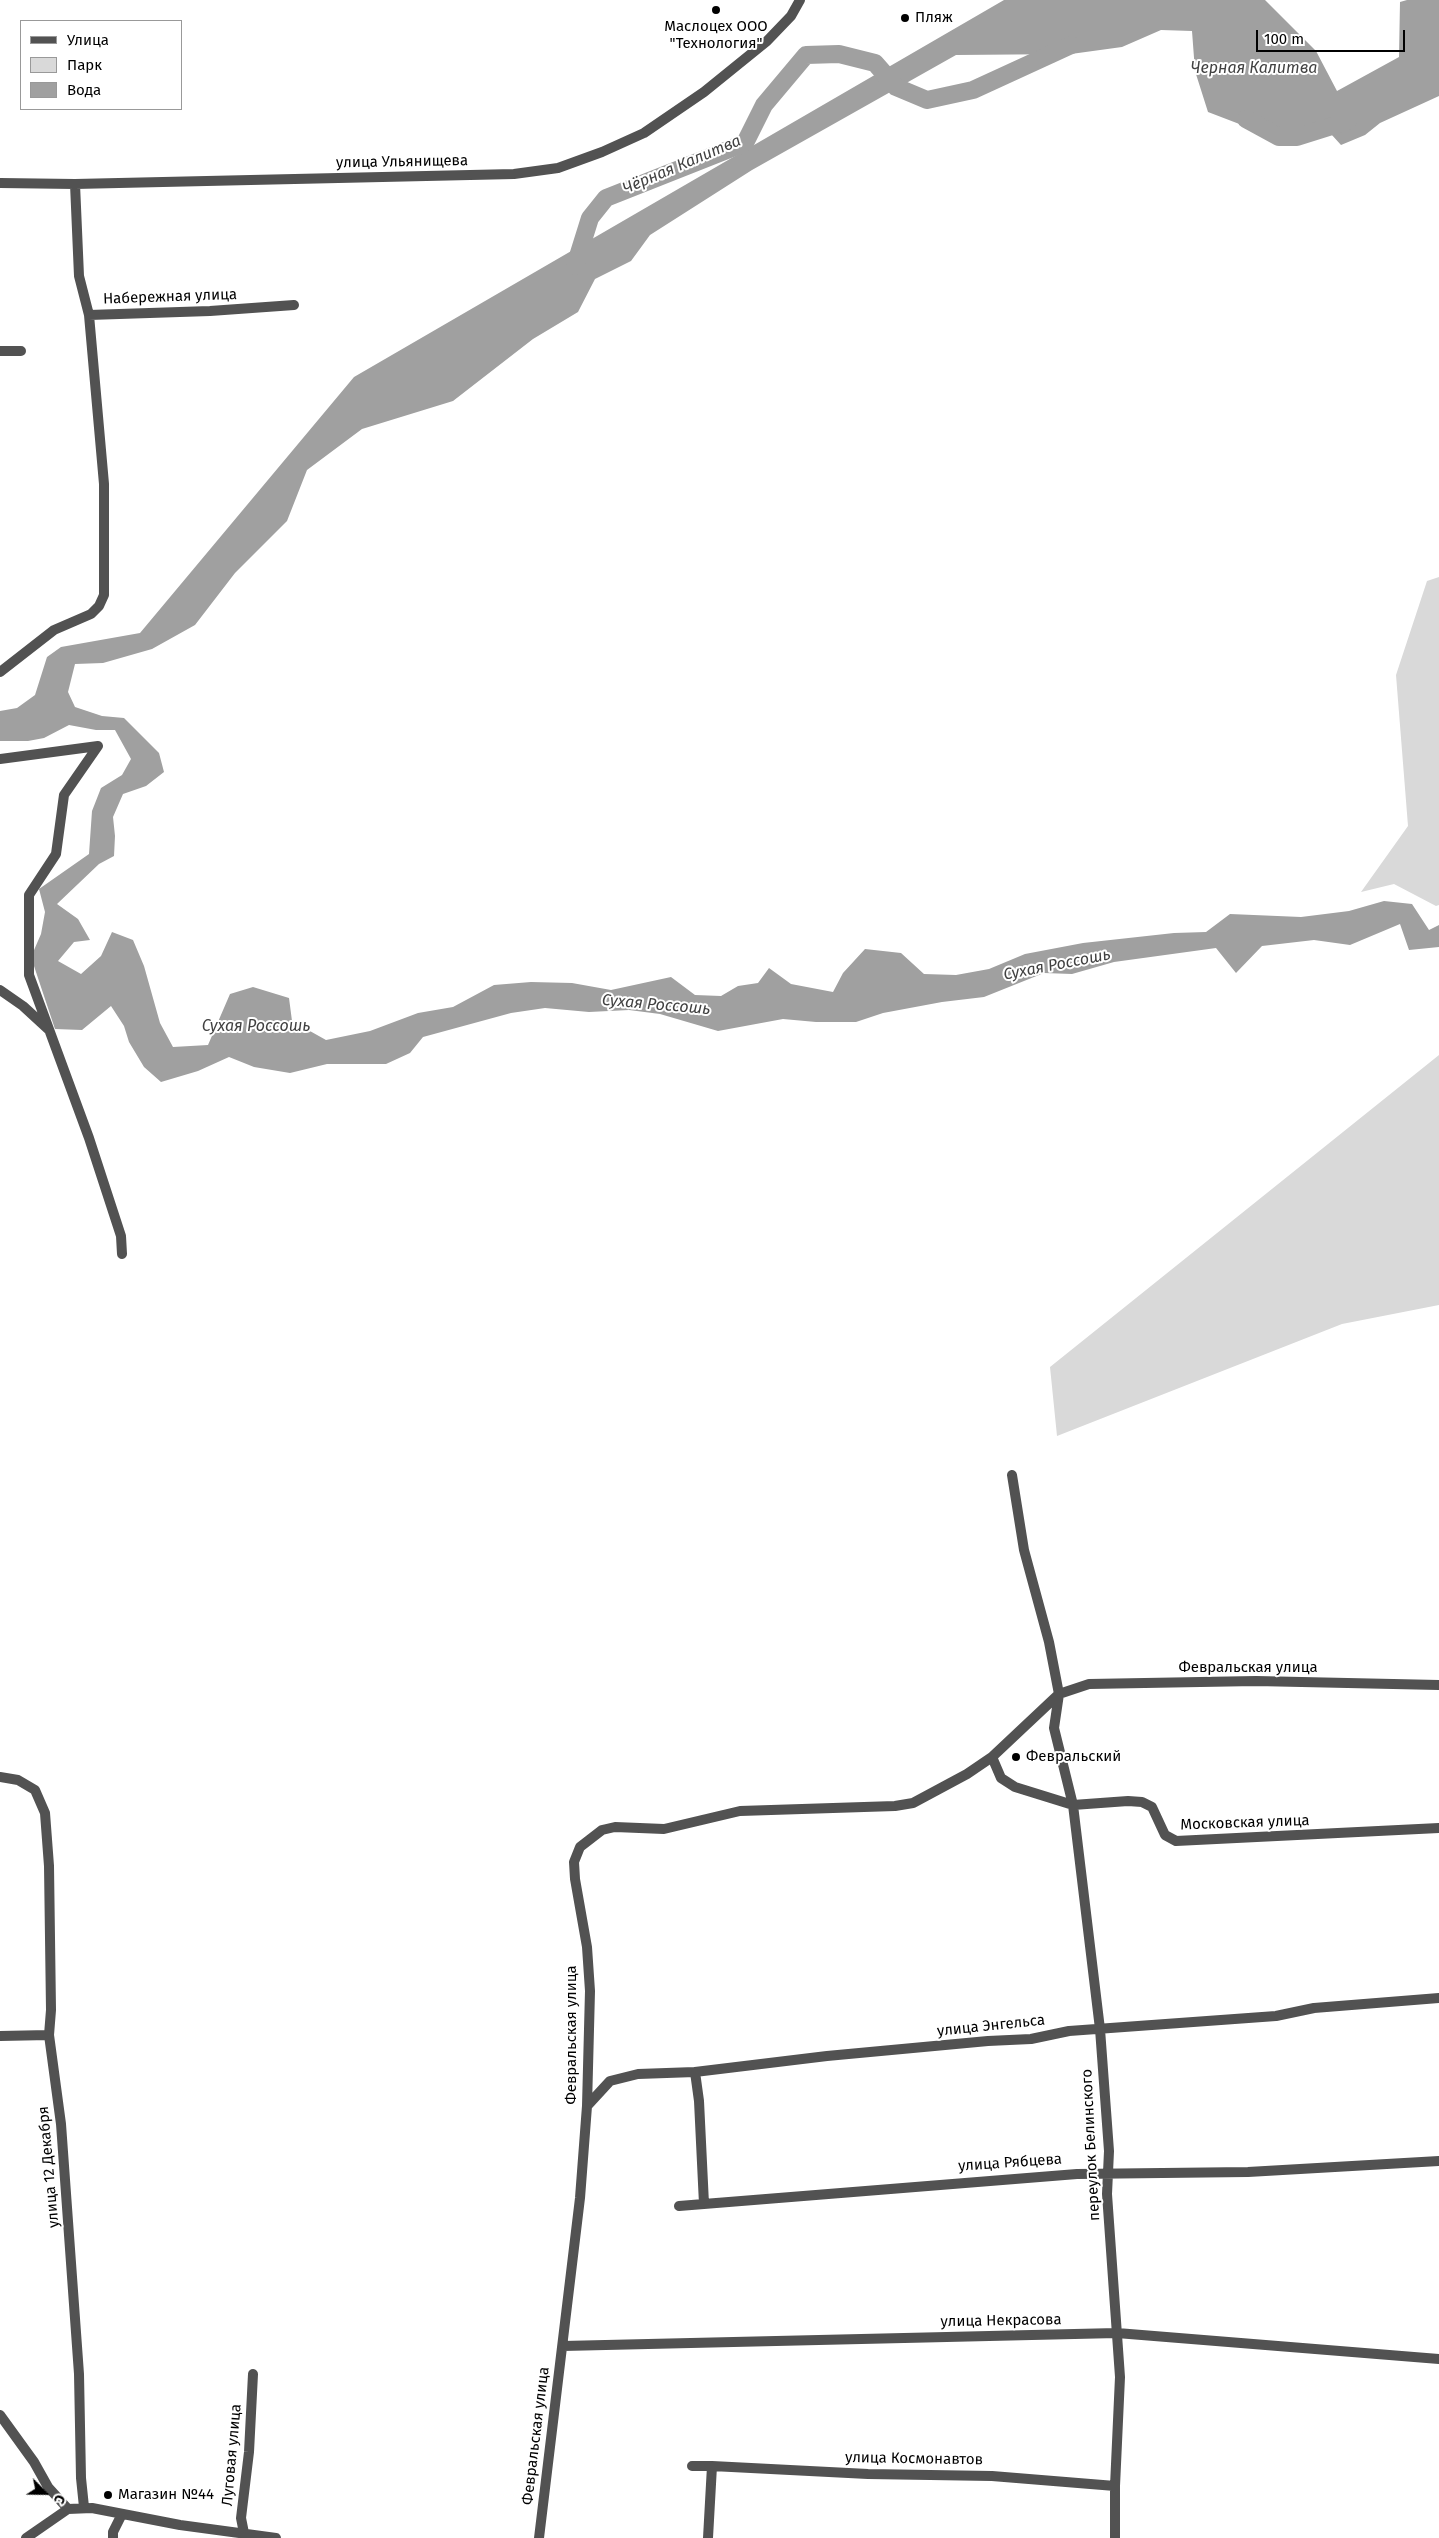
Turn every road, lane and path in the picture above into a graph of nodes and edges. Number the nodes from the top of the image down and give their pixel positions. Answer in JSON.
{"nodes":[{"id":1,"x":800,"y":0,"type":"edge"},
{"id":2,"x":0,"y":183,"type":"edge"},
{"id":3,"x":75,"y":184,"type":"junction"},
{"id":4,"x":294,"y":305,"type":"dead end"},
{"id":5,"x":89,"y":315,"type":"junction"},
{"id":6,"x":20,"y":350,"type":"dead end"},
{"id":7,"x":0,"y":351,"type":"edge"},
{"id":8,"x":0,"y":672,"type":"edge"},
{"id":9,"x":0,"y":758,"type":"edge"},
{"id":10,"x":0,"y":990,"type":"edge"},
{"id":11,"x":51,"y":1031,"type":"junction"},
{"id":12,"x":122,"y":1254,"type":"dead end"},
{"id":13,"x":1012,"y":1476,"type":"dead end"},
{"id":14,"x":1439,"y":1685,"type":"edge"},
{"id":15,"x":1058,"y":1694,"type":"junction"},
{"id":16,"x":992,"y":1756,"type":"junction"},
{"id":17,"x":0,"y":1777,"type":"edge"},
{"id":18,"x":1073,"y":1806,"type":"junction"},
{"id":19,"x":1439,"y":1828,"type":"edge"},
{"id":20,"x":1439,"y":1998,"type":"edge"},
{"id":21,"x":1100,"y":2029,"type":"junction"},
{"id":22,"x":49,"y":2034,"type":"junction"},
{"id":23,"x":0,"y":2036,"type":"edge"},
{"id":24,"x":695,"y":2072,"type":"junction"},
{"id":25,"x":587,"y":2106,"type":"junction"},
{"id":26,"x":1439,"y":2161,"type":"edge"},
{"id":27,"x":1106,"y":2173,"type":"junction"},
{"id":28,"x":704,"y":2204,"type":"junction"},
{"id":29,"x":679,"y":2206,"type":"dead end"},
{"id":30,"x":1117,"y":2333,"type":"junction"},
{"id":31,"x":563,"y":2346,"type":"junction"},
{"id":32,"x":1439,"y":2359,"type":"edge"},
{"id":33,"x":254,"y":2374,"type":"dead end"},
{"id":34,"x":0,"y":2415,"type":"edge"},
{"id":35,"x":692,"y":2466,"type":"dead end"},
{"id":36,"x":712,"y":2466,"type":"junction"},
{"id":37,"x":1115,"y":2486,"type":"junction"},
{"id":38,"x":84,"y":2507,"type":"junction"},
{"id":39,"x":68,"y":2509,"type":"junction"},
{"id":40,"x":122,"y":2514,"type":"junction"},
{"id":41,"x":113,"y":2535,"type":"edge"},
{"id":42,"x":244,"y":2536,"type":"edge"},
{"id":43,"x":26,"y":2538,"type":"edge"},
{"id":44,"x":276,"y":2538,"type":"edge"},
{"id":45,"x":538,"y":2538,"type":"edge"},
{"id":46,"x":708,"y":2538,"type":"edge"},
{"id":47,"x":1115,"y":2538,"type":"edge"}],
"edges":[{"from":1,"to":3,"type":"street","name":"улица Ульянищева"},
{"from":2,"to":3,"type":"street","name":"улица Ульянищева"},
{"from":3,"to":5,"type":"street"},
{"from":4,"to":5,"type":"street","name":"Набережная улица"},
{"from":5,"to":8,"type":"street","name":"Набережная улица"},
{"from":6,"to":7,"type":"street"},
{"from":9,"to":11,"type":"street"},
{"from":10,"to":11,"type":"street"},
{"from":11,"to":12,"type":"street"},
{"from":13,"to":15,"type":"street"},
{"from":14,"to":15,"type":"street","name":"Февральская улица"},
{"from":15,"to":16,"type":"street","name":"Февральская улица"},
{"from":15,"to":18,"type":"street","name":"переулок Белинского"},
{"from":16,"to":18,"type":"street"},
{"from":16,"to":25,"type":"street","name":"Февральская улица"},
{"from":17,"to":22,"type":"street","name":"улица 12 Декабря"},
{"from":18,"to":19,"type":"street","name":"Московская улица"},
{"from":18,"to":21,"type":"street","name":"переулок Белинского"},
{"from":20,"to":21,"type":"street","name":"улица Энгельса"},
{"from":21,"to":24,"type":"street","name":"улица Энгельса"},
{"from":21,"to":27,"type":"street","name":"переулок Белинского"},
{"from":22,"to":23,"type":"street"},
{"from":22,"to":38,"type":"street","name":"улица 12 Декабря"},
{"from":24,"to":25,"type":"street","name":"улица Энгельса"},
{"from":24,"to":28,"type":"street"},
{"from":25,"to":31,"type":"street","name":"Февральская улица"},
{"from":26,"to":27,"type":"street","name":"улица Рябцева"},
{"from":27,"to":28,"type":"street","name":"улица Рябцева"},
{"from":27,"to":30,"type":"street","name":"переулок Белинского"},
{"from":28,"to":29,"type":"street","name":"улица Рябцева"},
{"from":30,"to":31,"type":"street","name":"улица Некрасова"},
{"from":30,"to":32,"type":"street","name":"улица Некрасова"},
{"from":30,"to":37,"type":"street","name":"переулок Белинского"},
{"from":31,"to":45,"type":"street","name":"Февральская улица"},
{"from":33,"to":42,"type":"street","name":"Луговая улица"},
{"from":34,"to":39,"type":"street"},
{"from":35,"to":36,"type":"street","name":"улица Космонавтов"},
{"from":36,"to":37,"type":"street","name":"улица Космонавтов"},
{"from":36,"to":46,"type":"street"},
{"from":37,"to":47,"type":"street","name":"переулок Белинского"},
{"from":38,"to":39,"type":"street"},
{"from":38,"to":40,"type":"street"},
{"from":39,"to":43,"type":"street"},
{"from":40,"to":41,"type":"street"},
{"from":40,"to":42,"type":"street"},
{"from":42,"to":44,"type":"street"}]}
